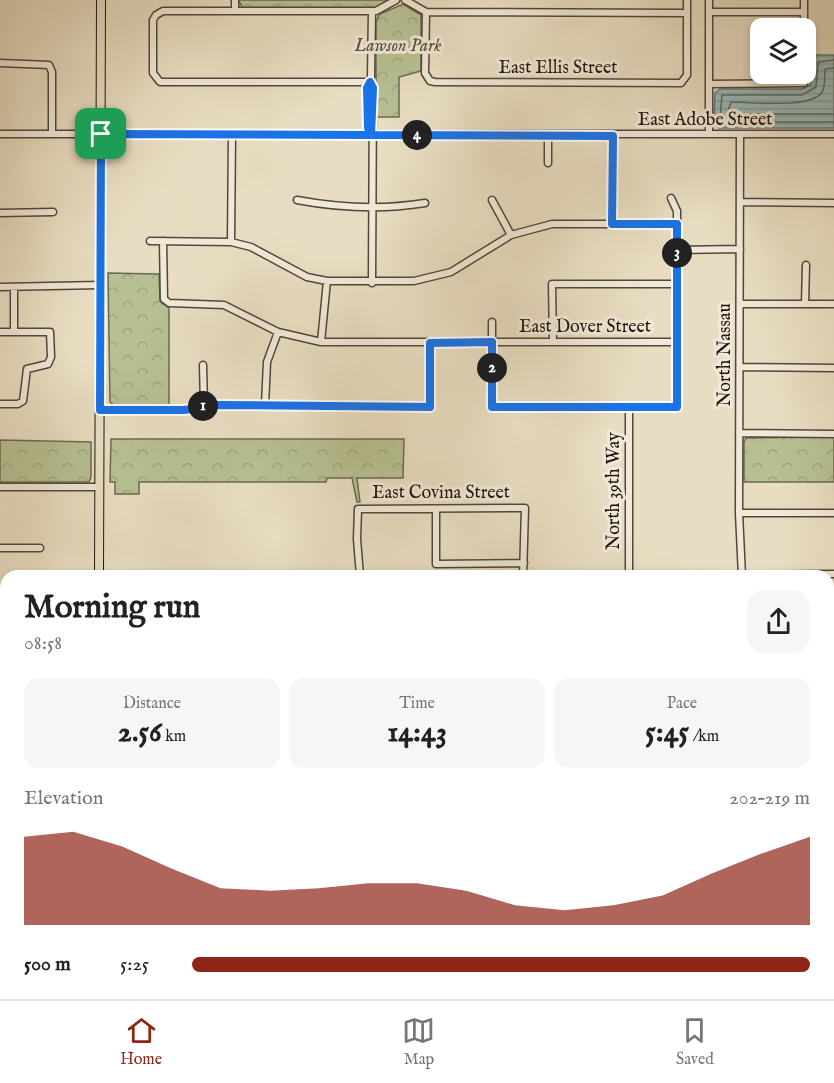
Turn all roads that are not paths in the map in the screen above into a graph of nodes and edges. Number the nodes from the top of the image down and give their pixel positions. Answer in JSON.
{"nodes":[{"id":1,"x":101,"y":0,"type":"edge"},
{"id":2,"x":235,"y":0,"type":"edge"},
{"id":3,"x":396,"y":0,"type":"edge"},
{"id":4,"x":405,"y":0,"type":"edge"},
{"id":5,"x":687,"y":0,"type":"edge"},
{"id":6,"x":709,"y":0,"type":"edge"},
{"id":7,"x":804,"y":0,"type":"edge"},
{"id":8,"x":235,"y":11,"type":"junction"},
{"id":9,"x":372,"y":11,"type":"junction"},
{"id":10,"x":426,"y":12,"type":"junction"},
{"id":11,"x":709,"y":12,"type":"junction"},
{"id":12,"x":804,"y":12,"type":"junction"},
{"id":13,"x":687,"y":13,"type":"junction"},
{"id":14,"x":804,"y":18,"type":"edge"},
{"id":15,"x":0,"y":63,"type":"edge"},
{"id":16,"x":370,"y":82,"type":"junction"},
{"id":17,"x":709,"y":84,"type":"junction"},
{"id":18,"x":750,"y":84,"type":"edge"},
{"id":19,"x":0,"y":134,"type":"edge"},
{"id":20,"x":52,"y":134,"type":"junction"},
{"id":21,"x":101,"y":134,"type":"junction"},
{"id":22,"x":709,"y":134,"type":"junction"},
{"id":23,"x":740,"y":134,"type":"junction"},
{"id":24,"x":834,"y":134,"type":"edge"},
{"id":25,"x":232,"y":135,"type":"junction"},
{"id":26,"x":371,"y":135,"type":"junction"},
{"id":27,"x":548,"y":135,"type":"junction"},
{"id":28,"x":613,"y":136,"type":"junction"},
{"id":29,"x":548,"y":163,"type":"dead end"},
{"id":30,"x":671,"y":198,"type":"dead end"},
{"id":31,"x":297,"y":200,"type":"dead end"},
{"id":32,"x":492,"y":200,"type":"dead end"},
{"id":33,"x":740,"y":202,"type":"junction"},
{"id":34,"x":425,"y":203,"type":"dead end"},
{"id":35,"x":834,"y":203,"type":"edge"},
{"id":36,"x":372,"y":208,"type":"junction"},
{"id":37,"x":53,"y":212,"type":"dead end"},
{"id":38,"x":0,"y":213,"type":"edge"},
{"id":39,"x":612,"y":224,"type":"junction"},
{"id":40,"x":677,"y":224,"type":"junction"},
{"id":41,"x":511,"y":235,"type":"junction"},
{"id":42,"x":150,"y":241,"type":"dead end"},
{"id":43,"x":163,"y":241,"type":"junction"},
{"id":44,"x":231,"y":242,"type":"junction"},
{"id":45,"x":740,"y":249,"type":"junction"},
{"id":46,"x":677,"y":250,"type":"junction"},
{"id":47,"x":806,"y":266,"type":"dead end"},
{"id":48,"x":327,"y":281,"type":"junction"},
{"id":49,"x":372,"y":283,"type":"junction"},
{"id":50,"x":678,"y":284,"type":"junction"},
{"id":51,"x":100,"y":285,"type":"junction"},
{"id":52,"x":0,"y":287,"type":"edge"},
{"id":53,"x":14,"y":287,"type":"junction"},
{"id":54,"x":740,"y":303,"type":"junction"},
{"id":55,"x":805,"y":304,"type":"junction"},
{"id":56,"x":834,"y":304,"type":"edge"},
{"id":57,"x":492,"y":322,"type":"dead end"},
{"id":58,"x":0,"y":332,"type":"edge"},
{"id":59,"x":14,"y":332,"type":"junction"},
{"id":60,"x":278,"y":332,"type":"junction"},
{"id":61,"x":321,"y":342,"type":"junction"},
{"id":62,"x":492,"y":342,"type":"junction"},
{"id":63,"x":553,"y":342,"type":"junction"},
{"id":64,"x":678,"y":342,"type":"junction"},
{"id":65,"x":430,"y":343,"type":"junction"},
{"id":66,"x":203,"y":365,"type":"dead end"},
{"id":67,"x":740,"y":367,"type":"junction"},
{"id":68,"x":834,"y":368,"type":"edge"},
{"id":69,"x":0,"y":404,"type":"edge"},
{"id":70,"x":265,"y":405,"type":"junction"},
{"id":71,"x":204,"y":406,"type":"junction"},
{"id":72,"x":629,"y":407,"type":"junction"},
{"id":73,"x":100,"y":410,"type":"junction"},
{"id":74,"x":739,"y":433,"type":"junction"},
{"id":75,"x":834,"y":434,"type":"edge"},
{"id":76,"x":99,"y":486,"type":"junction"},
{"id":77,"x":0,"y":487,"type":"edge"},
{"id":78,"x":436,"y":509,"type":"junction"},
{"id":79,"x":739,"y":513,"type":"junction"},
{"id":80,"x":834,"y":513,"type":"edge"},
{"id":81,"x":0,"y":548,"type":"edge"},
{"id":82,"x":40,"y":548,"type":"dead end"},
{"id":83,"x":524,"y":563,"type":"junction"},
{"id":84,"x":99,"y":570,"type":"edge"},
{"id":85,"x":360,"y":570,"type":"edge"},
{"id":86,"x":523,"y":570,"type":"edge"},
{"id":87,"x":629,"y":570,"type":"edge"},
{"id":88,"x":742,"y":570,"type":"edge"}],
"edges":[{"from":1,"to":21,"type":"main road"},
{"from":2,"to":8,"type":"street"},
{"from":3,"to":9,"type":"street"},
{"from":4,"to":10,"type":"street"},
{"from":5,"to":13,"type":"street"},
{"from":6,"to":11,"type":"street"},
{"from":7,"to":12,"type":"street"},
{"from":8,"to":9,"type":"street"},
{"from":8,"to":16,"type":"street"},
{"from":9,"to":16,"type":"street"},
{"from":10,"to":13,"type":"street"},
{"from":10,"to":13,"type":"street","name":"East Ellis Street"},
{"from":11,"to":12,"type":"street"},
{"from":11,"to":17,"type":"street"},
{"from":12,"to":14,"type":"street"},
{"from":15,"to":20,"type":"street"},
{"from":16,"to":26,"type":"street"},
{"from":17,"to":18,"type":"street"},
{"from":17,"to":22,"type":"street"},
{"from":19,"to":20,"type":"street","name":"East Adobe Street"},
{"from":20,"to":21,"type":"street","name":"East Adobe Street"},
{"from":21,"to":25,"type":"street","name":"East Adobe Street"},
{"from":21,"to":51,"type":"main road"},
{"from":22,"to":23,"type":"street","name":"East Adobe Street"},
{"from":22,"to":28,"type":"street","name":"East Adobe Street"},
{"from":23,"to":24,"type":"street","name":"East Adobe Street"},
{"from":23,"to":33,"type":"street","name":"North Nassau"},
{"from":25,"to":26,"type":"street","name":"East Adobe Street"},
{"from":25,"to":44,"type":"street"},
{"from":26,"to":27,"type":"street","name":"East Adobe Street"},
{"from":26,"to":36,"type":"street"},
{"from":27,"to":28,"type":"street","name":"East Adobe Street"},
{"from":27,"to":29,"type":"street"},
{"from":28,"to":39,"type":"street"},
{"from":30,"to":40,"type":"street"},
{"from":31,"to":36,"type":"street"},
{"from":32,"to":41,"type":"street"},
{"from":33,"to":35,"type":"street"},
{"from":33,"to":45,"type":"street","name":"North Nassau"},
{"from":34,"to":36,"type":"street"},
{"from":36,"to":49,"type":"street"},
{"from":37,"to":38,"type":"street"},
{"from":39,"to":40,"type":"street"},
{"from":39,"to":41,"type":"street"},
{"from":40,"to":46,"type":"street"},
{"from":41,"to":49,"type":"street"},
{"from":42,"to":43,"type":"street"},
{"from":43,"to":44,"type":"street"},
{"from":43,"to":60,"type":"street","name":"East Dover Street"},
{"from":44,"to":48,"type":"street"},
{"from":45,"to":46,"type":"street"},
{"from":45,"to":54,"type":"street","name":"North Nassau"},
{"from":46,"to":50,"type":"street"},
{"from":47,"to":55,"type":"street"},
{"from":48,"to":49,"type":"street"},
{"from":48,"to":61,"type":"street"},
{"from":50,"to":63,"type":"street"},
{"from":50,"to":64,"type":"street"},
{"from":51,"to":53,"type":"street"},
{"from":51,"to":73,"type":"main road"},
{"from":52,"to":53,"type":"street"},
{"from":53,"to":59,"type":"street"},
{"from":54,"to":55,"type":"street"},
{"from":54,"to":67,"type":"street","name":"North Nassau"},
{"from":55,"to":56,"type":"street"},
{"from":57,"to":62,"type":"street"},
{"from":58,"to":59,"type":"street"},
{"from":59,"to":69,"type":"street"},
{"from":60,"to":61,"type":"street","name":"East Dover Street"},
{"from":60,"to":70,"type":"street"},
{"from":61,"to":65,"type":"street","name":"East Dover Street"},
{"from":62,"to":63,"type":"street","name":"East Dover Street"},
{"from":62,"to":65,"type":"street","name":"East Dover Street"},
{"from":62,"to":72,"type":"street"},
{"from":63,"to":64,"type":"street","name":"East Dover Street"},
{"from":64,"to":72,"type":"street"},
{"from":65,"to":70,"type":"street"},
{"from":66,"to":71,"type":"street"},
{"from":67,"to":68,"type":"street"},
{"from":67,"to":74,"type":"street","name":"North Nassau"},
{"from":70,"to":71,"type":"street"},
{"from":71,"to":73,"type":"street"},
{"from":72,"to":87,"type":"street","name":"North 39th Way"},
{"from":73,"to":76,"type":"main road"},
{"from":74,"to":75,"type":"street"},
{"from":74,"to":79,"type":"street","name":"North Nassau"},
{"from":76,"to":77,"type":"street"},
{"from":76,"to":84,"type":"main road"},
{"from":78,"to":83,"type":"street"},
{"from":78,"to":83,"type":"street","name":"East Covina Street"},
{"from":78,"to":85,"type":"street","name":"East Covina Street"},
{"from":79,"to":80,"type":"street"},
{"from":79,"to":88,"type":"street","name":"North Nassau"},
{"from":81,"to":82,"type":"street"},
{"from":83,"to":86,"type":"street"}]}
